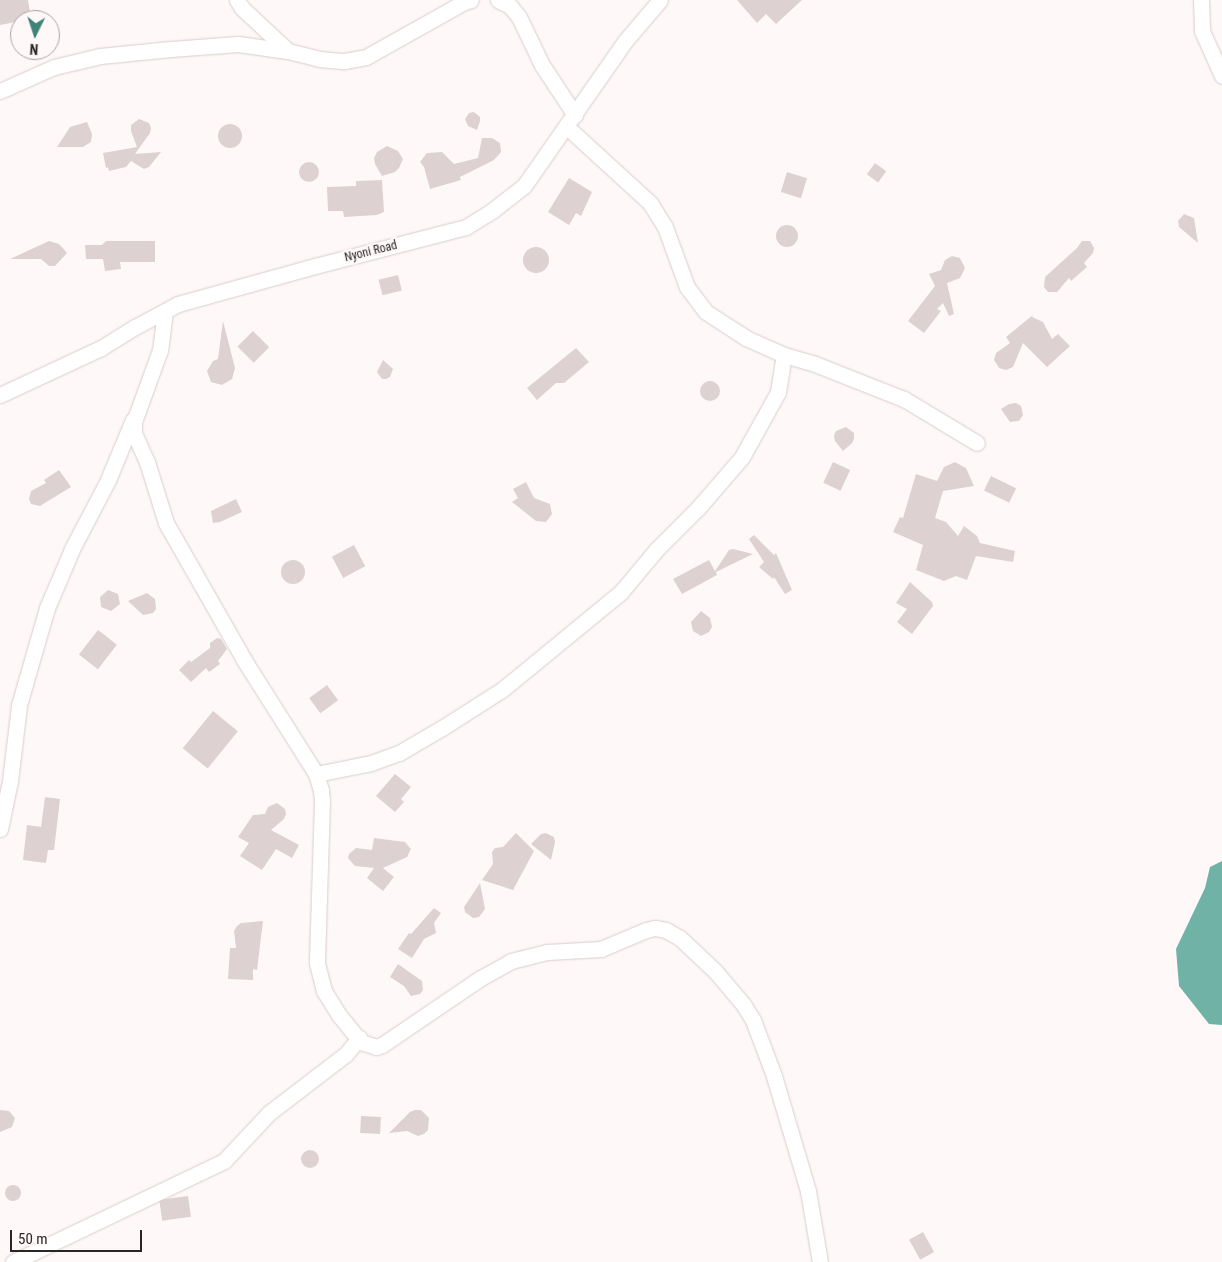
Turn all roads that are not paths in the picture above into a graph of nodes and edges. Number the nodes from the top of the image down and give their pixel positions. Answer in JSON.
{"nodes":[{"id":1,"x":237,"y":0,"type":"edge"},
{"id":2,"x":471,"y":0,"type":"edge"},
{"id":3,"x":502,"y":0,"type":"edge"},
{"id":4,"x":660,"y":0,"type":"edge"},
{"id":5,"x":1201,"y":0,"type":"edge"},
{"id":6,"x":288,"y":51,"type":"junction"},
{"id":7,"x":1222,"y":76,"type":"edge"},
{"id":8,"x":0,"y":91,"type":"edge"},
{"id":9,"x":571,"y":121,"type":"junction"},
{"id":10,"x":165,"y":311,"type":"junction"},
{"id":11,"x":784,"y":355,"type":"junction"},
{"id":12,"x":0,"y":395,"type":"edge"},
{"id":13,"x":142,"y":398,"type":"junction"},
{"id":14,"x":977,"y":443,"type":"dead end"},
{"id":15,"x":316,"y":774,"type":"junction"},
{"id":16,"x":0,"y":829,"type":"edge"},
{"id":17,"x":359,"y":1038,"type":"junction"},
{"id":18,"x":13,"y":1262,"type":"edge"},
{"id":19,"x":820,"y":1262,"type":"edge"}],
"edges":[{"from":1,"to":6,"type":"street"},
{"from":2,"to":6,"type":"street"},
{"from":3,"to":9,"type":"street"},
{"from":4,"to":9,"type":"street","name":"Nyoni Road"},
{"from":5,"to":7,"type":"street"},
{"from":6,"to":8,"type":"street"},
{"from":9,"to":10,"type":"street","name":"Nyoni Road"},
{"from":9,"to":11,"type":"street"},
{"from":10,"to":12,"type":"street","name":"Nyoni Road"},
{"from":10,"to":13,"type":"street"},
{"from":11,"to":14,"type":"street"},
{"from":11,"to":15,"type":"street"},
{"from":13,"to":15,"type":"street"},
{"from":13,"to":16,"type":"street"},
{"from":15,"to":17,"type":"street"},
{"from":17,"to":18,"type":"street"},
{"from":17,"to":19,"type":"street"}]}
